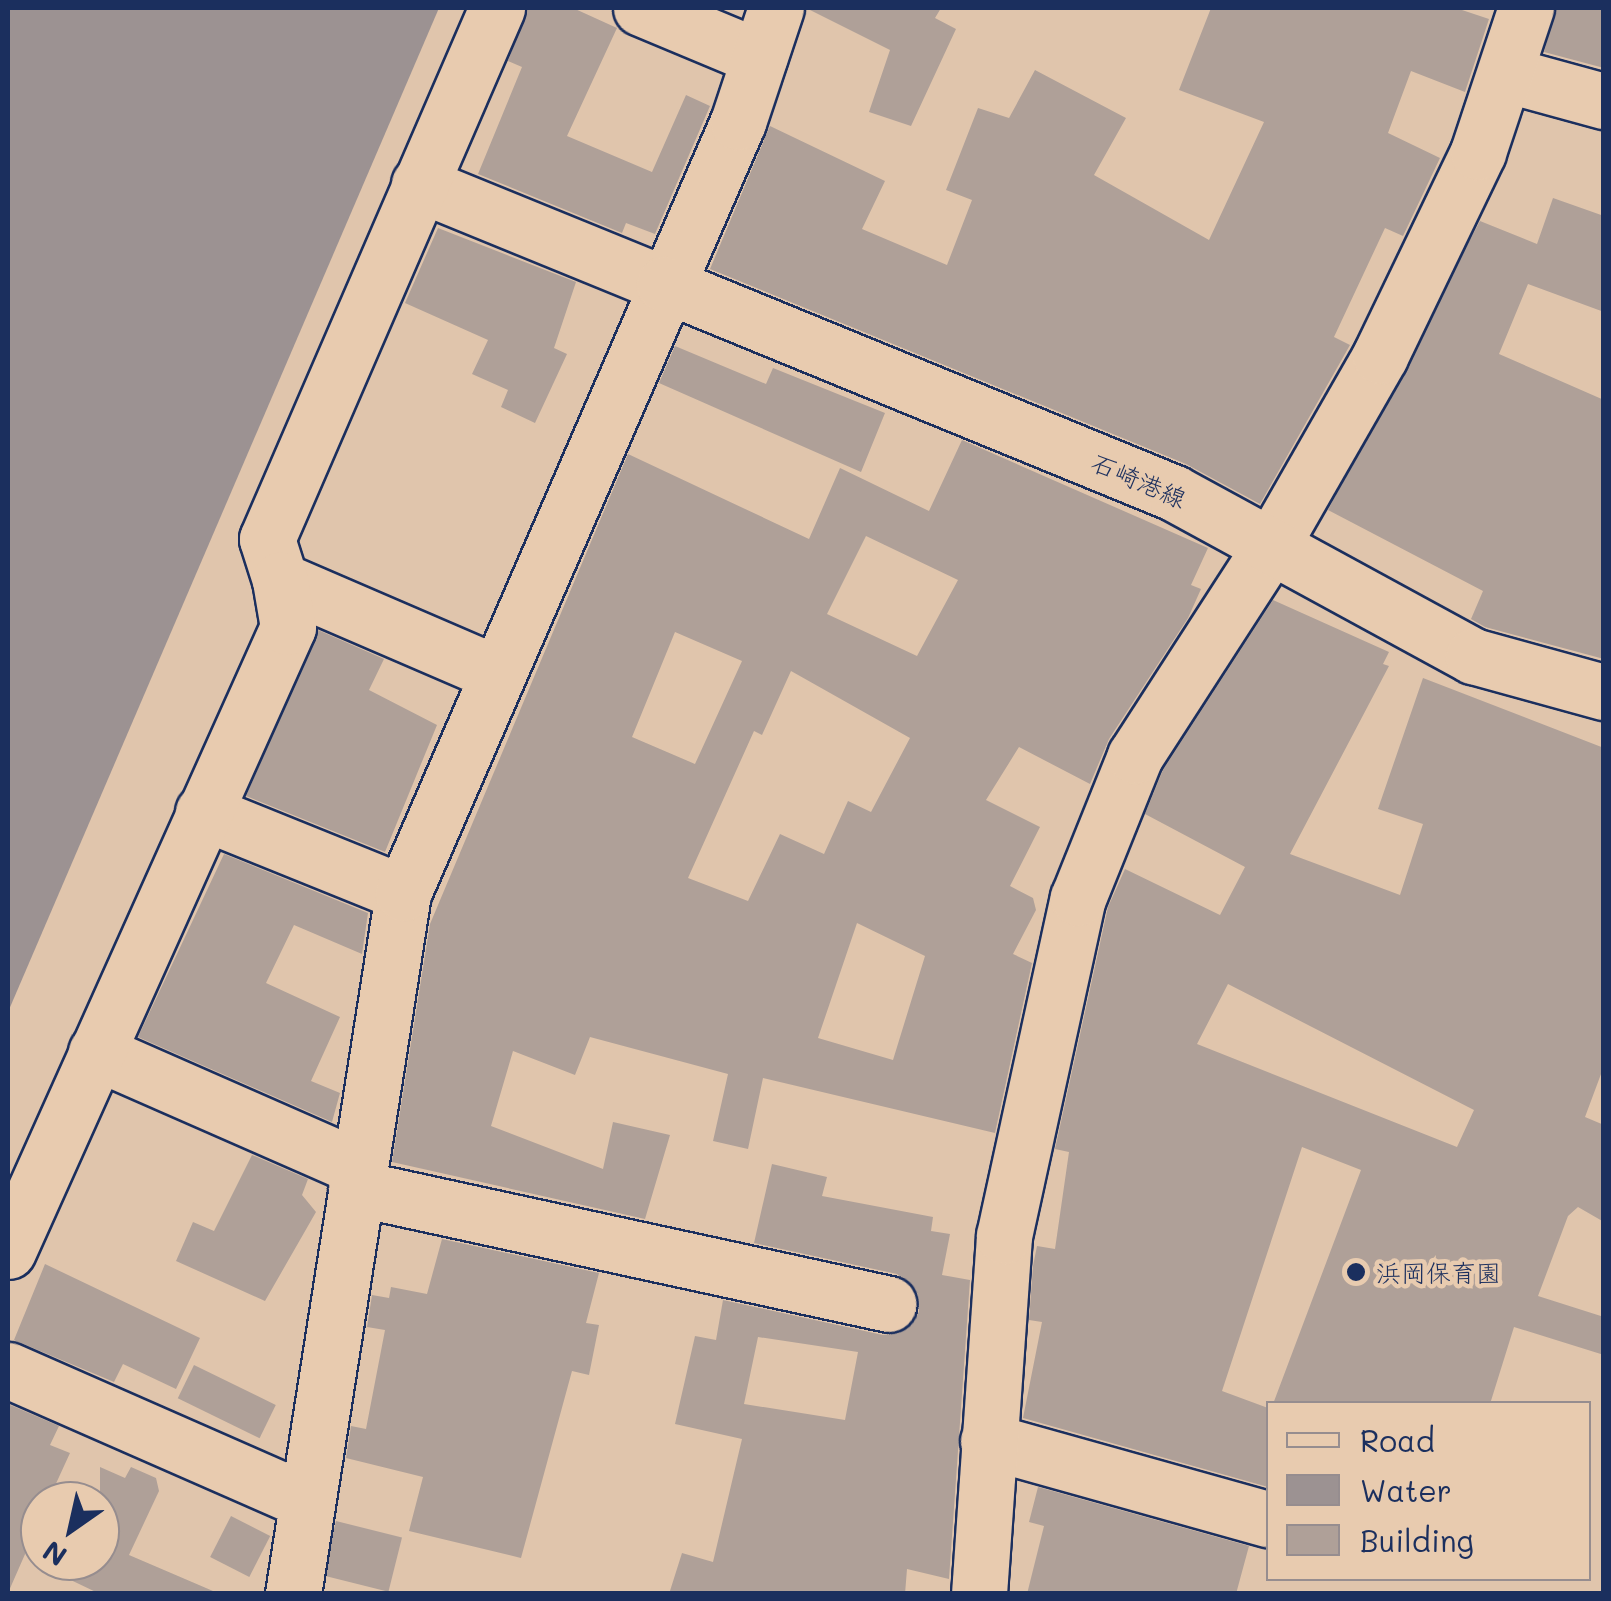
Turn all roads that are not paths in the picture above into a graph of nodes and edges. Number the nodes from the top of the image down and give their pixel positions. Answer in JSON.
{"nodes":[{"id":1,"x":497,"y":8,"type":"edge"},
{"id":2,"x":641,"y":8,"type":"edge"},
{"id":3,"x":1526,"y":8,"type":"edge"},
{"id":4,"x":767,"y":32,"type":"edge"},
{"id":5,"x":1505,"y":74,"type":"junction"},
{"id":6,"x":1604,"y":101,"type":"edge"},
{"id":7,"x":420,"y":184,"type":"junction"},
{"id":8,"x":664,"y":284,"type":"junction"},
{"id":9,"x":1273,"y":543,"type":"junction"},
{"id":10,"x":280,"y":580,"type":"junction"},
{"id":11,"x":496,"y":673,"type":"junction"},
{"id":12,"x":1604,"y":692,"type":"edge"},
{"id":13,"x":204,"y":812,"type":"junction"},
{"id":14,"x":403,"y":893,"type":"junction"},
{"id":15,"x":96,"y":1052,"type":"junction"},
{"id":16,"x":358,"y":1178,"type":"junction"},
{"id":17,"x":8,"y":1251,"type":"edge"},
{"id":18,"x":889,"y":1304,"type":"dead end"},
{"id":19,"x":8,"y":1370,"type":"edge"},
{"id":20,"x":988,"y":1441,"type":"junction"},
{"id":21,"x":307,"y":1502,"type":"junction"},
{"id":22,"x":1266,"y":1518,"type":"edge"},
{"id":23,"x":293,"y":1594,"type":"edge"},
{"id":24,"x":979,"y":1594,"type":"edge"}],
"edges":[{"from":1,"to":7,"type":"street"},
{"from":2,"to":4,"type":"street"},
{"from":3,"to":5,"type":"street"},
{"from":4,"to":8,"type":"street"},
{"from":5,"to":6,"type":"street"},
{"from":5,"to":9,"type":"street"},
{"from":7,"to":8,"type":"street","name":"石崎港線"},
{"from":7,"to":10,"type":"street"},
{"from":8,"to":9,"type":"street","name":"石崎港線"},
{"from":8,"to":11,"type":"street"},
{"from":9,"to":12,"type":"street","name":"石崎港線"},
{"from":9,"to":20,"type":"street"},
{"from":10,"to":11,"type":"street"},
{"from":10,"to":13,"type":"street"},
{"from":11,"to":14,"type":"street"},
{"from":13,"to":14,"type":"street"},
{"from":13,"to":15,"type":"street"},
{"from":14,"to":16,"type":"street"},
{"from":15,"to":16,"type":"street"},
{"from":15,"to":17,"type":"street"},
{"from":16,"to":18,"type":"street"},
{"from":16,"to":21,"type":"street"},
{"from":19,"to":21,"type":"street"},
{"from":20,"to":22,"type":"street"},
{"from":20,"to":24,"type":"street"},
{"from":21,"to":23,"type":"street"}]}
